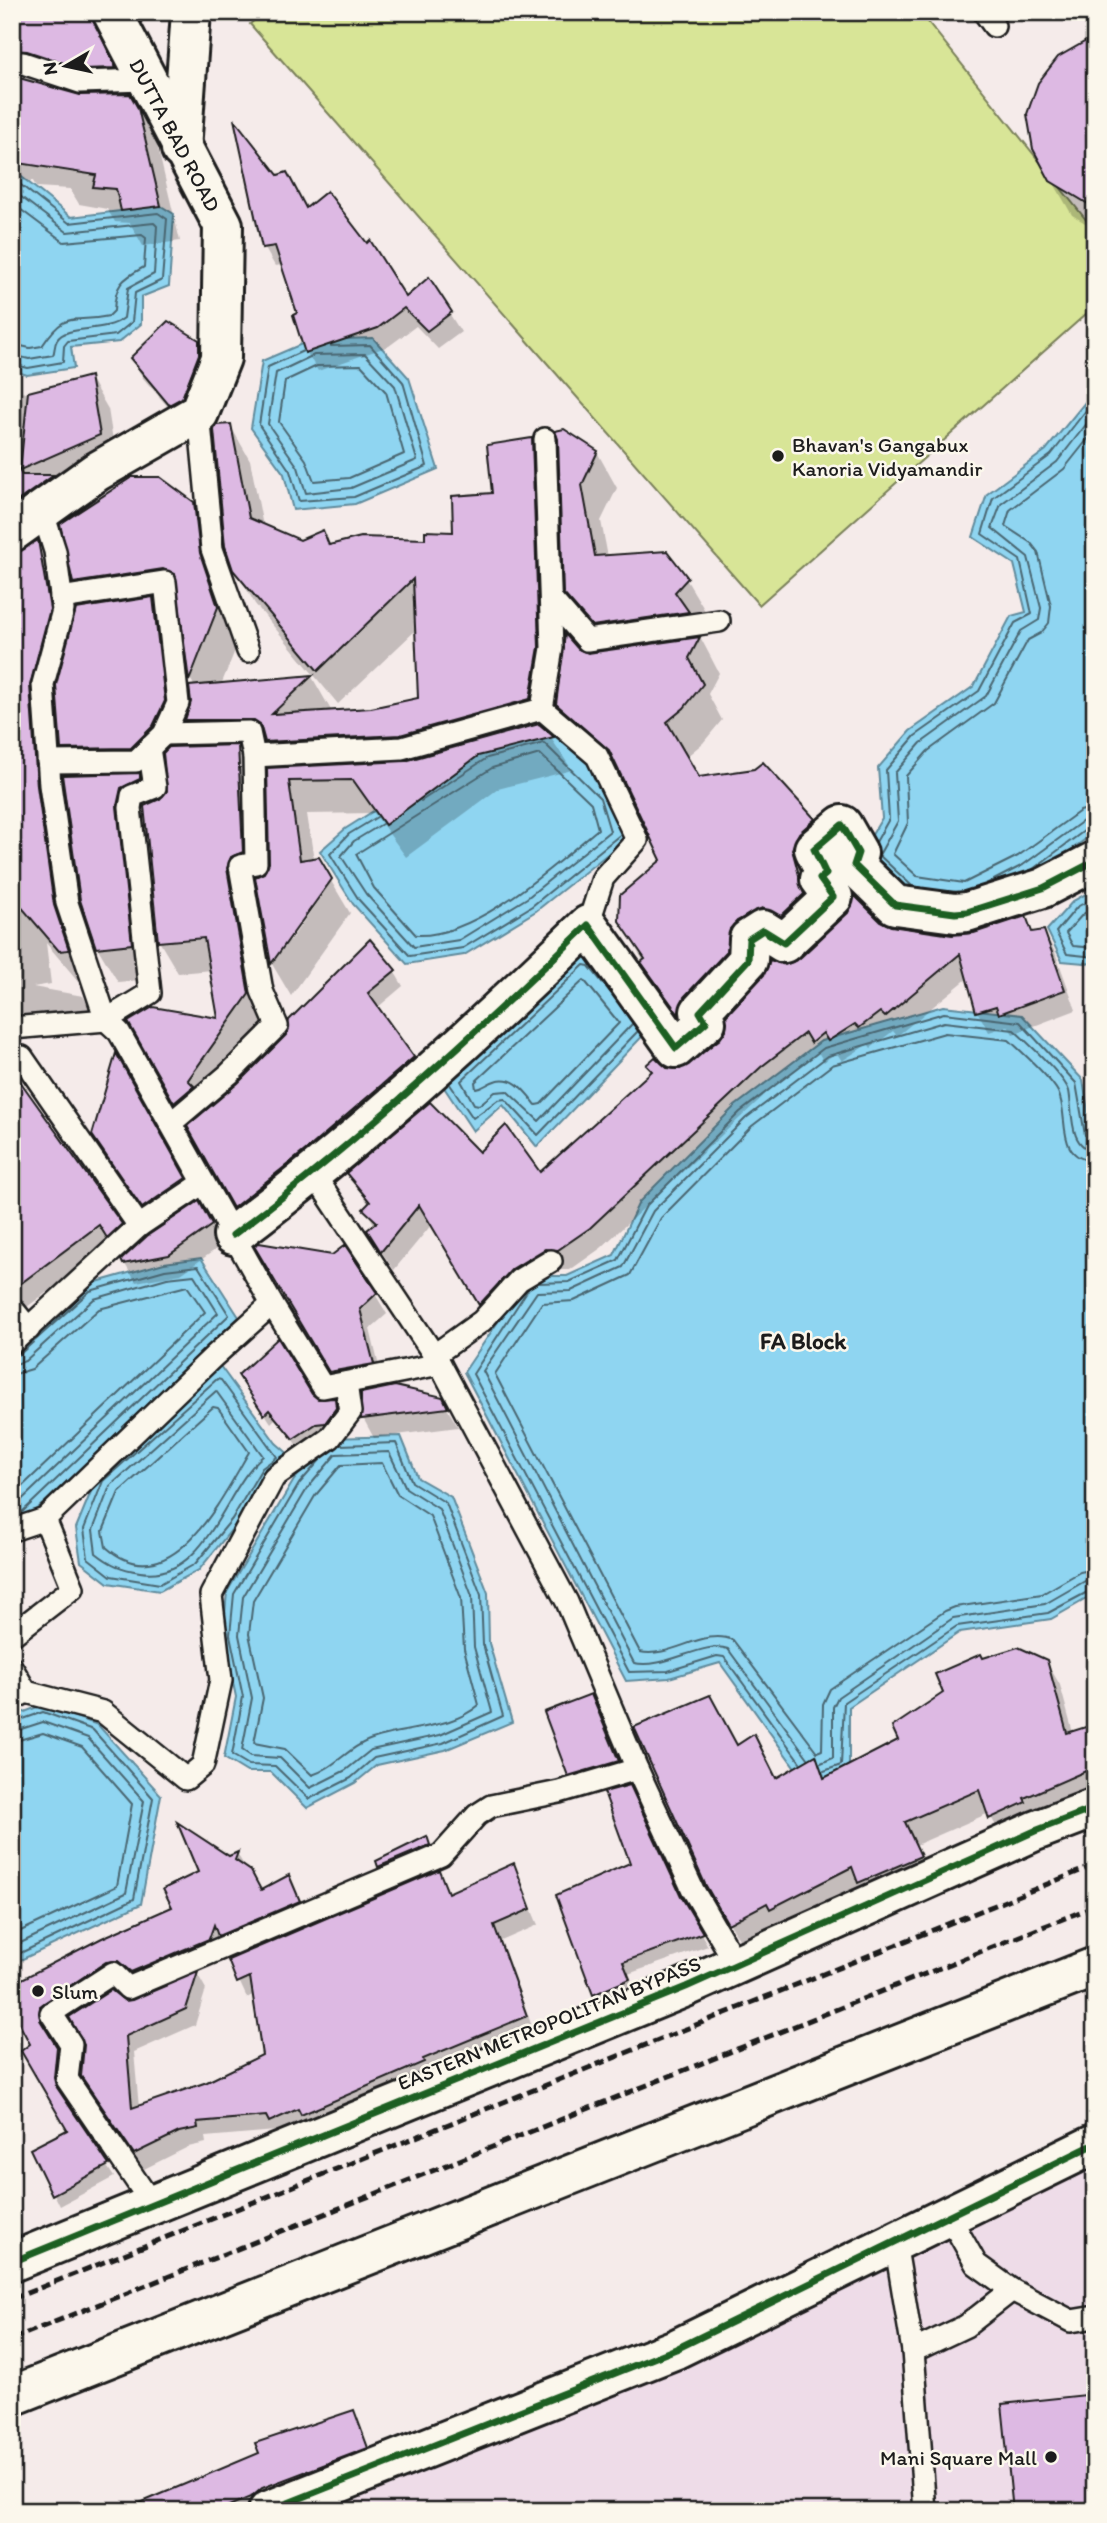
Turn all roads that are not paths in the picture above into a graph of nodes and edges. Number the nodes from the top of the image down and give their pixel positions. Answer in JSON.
{"nodes":[{"id":1,"x":112,"y":12,"type":"edge"},
{"id":2,"x":191,"y":12,"type":"edge"},
{"id":3,"x":12,"y":63,"type":"edge"},
{"id":4,"x":145,"y":80,"type":"junction"},
{"id":5,"x":181,"y":149,"type":"junction"},
{"id":6,"x":199,"y":413,"type":"junction"},
{"id":7,"x":545,"y":439,"type":"dead end"},
{"id":8,"x":27,"y":521,"type":"edge"},
{"id":9,"x":61,"y":598,"type":"junction"},
{"id":10,"x":552,"y":600,"type":"junction"},
{"id":11,"x":719,"y":621,"type":"dead end"},
{"id":12,"x":248,"y":651,"type":"dead end"},
{"id":13,"x":542,"y":709,"type":"junction"},
{"id":14,"x":157,"y":741,"type":"junction"},
{"id":15,"x":254,"y":756,"type":"junction"},
{"id":16,"x":48,"y":762,"type":"junction"},
{"id":17,"x":1095,"y":862,"type":"edge"},
{"id":18,"x":589,"y":925,"type":"junction"},
{"id":19,"x":106,"y":1020,"type":"junction"},
{"id":20,"x":12,"y":1028,"type":"edge"},
{"id":21,"x":12,"y":1057,"type":"edge"},
{"id":22,"x":171,"y":1123,"type":"junction"},
{"id":23,"x":313,"y":1172,"type":"junction"},
{"id":24,"x":203,"y":1184,"type":"junction"},
{"id":25,"x":139,"y":1226,"type":"junction"},
{"id":26,"x":233,"y":1235,"type":"junction"},
{"id":27,"x":551,"y":1261,"type":"dead end"},
{"id":28,"x":272,"y":1304,"type":"junction"},
{"id":29,"x":12,"y":1308,"type":"edge"},
{"id":30,"x":29,"y":1328,"type":"junction"},
{"id":31,"x":12,"y":1343,"type":"edge"},
{"id":32,"x":436,"y":1360,"type":"junction"},
{"id":33,"x":346,"y":1383,"type":"junction"},
{"id":34,"x":46,"y":1519,"type":"junction"},
{"id":35,"x":12,"y":1530,"type":"edge"},
{"id":36,"x":12,"y":1635,"type":"edge"},
{"id":37,"x":12,"y":1668,"type":"edge"},
{"id":38,"x":19,"y":1696,"type":"edge"},
{"id":39,"x":637,"y":1769,"type":"junction"},
{"id":40,"x":1095,"y":1808,"type":"edge"},
{"id":41,"x":736,"y":1964,"type":"junction"},
{"id":42,"x":1095,"y":1967,"type":"edge"},
{"id":43,"x":1095,"y":2144,"type":"edge"},
{"id":44,"x":152,"y":2204,"type":"junction"},
{"id":45,"x":949,"y":2216,"type":"junction"},
{"id":46,"x":895,"y":2242,"type":"junction"},
{"id":47,"x":12,"y":2262,"type":"edge"},
{"id":48,"x":1012,"y":2290,"type":"junction"},
{"id":49,"x":1095,"y":2317,"type":"edge"},
{"id":50,"x":913,"y":2350,"type":"junction"},
{"id":51,"x":12,"y":2396,"type":"edge"},
{"id":52,"x":268,"y":2511,"type":"edge"},
{"id":53,"x":925,"y":2511,"type":"edge"}],
"edges":[{"from":1,"to":4,"type":"street","name":"DUTTA BAD ROAD"},
{"from":2,"to":5,"type":"street"},
{"from":3,"to":4,"type":"lane"},
{"from":4,"to":5,"type":"street","name":"DUTTA BAD ROAD"},
{"from":5,"to":6,"type":"street","name":"DUTTA BAD ROAD"},
{"from":6,"to":8,"type":"street"},
{"from":6,"to":12,"type":"lane"},
{"from":7,"to":10,"type":"lane"},
{"from":8,"to":9,"type":"lane"},
{"from":9,"to":14,"type":"lane"},
{"from":9,"to":16,"type":"lane"},
{"from":10,"to":11,"type":"lane"},
{"from":10,"to":13,"type":"lane"},
{"from":13,"to":15,"type":"lane"},
{"from":13,"to":18,"type":"lane"},
{"from":14,"to":15,"type":"lane"},
{"from":14,"to":16,"type":"lane"},
{"from":14,"to":19,"type":"lane"},
{"from":15,"to":22,"type":"lane"},
{"from":16,"to":19,"type":"lane"},
{"from":17,"to":18,"type":"street"},
{"from":18,"to":23,"type":"street"},
{"from":19,"to":20,"type":"lane"},
{"from":19,"to":22,"type":"lane"},
{"from":21,"to":25,"type":"lane"},
{"from":22,"to":24,"type":"lane"},
{"from":23,"to":26,"type":"street"},
{"from":23,"to":32,"type":"lane"},
{"from":24,"to":25,"type":"lane"},
{"from":24,"to":26,"type":"lane"},
{"from":25,"to":30,"type":"lane"},
{"from":26,"to":28,"type":"lane"},
{"from":27,"to":32,"type":"lane"},
{"from":28,"to":33,"type":"lane"},
{"from":28,"to":34,"type":"lane"},
{"from":29,"to":30,"type":"lane"},
{"from":30,"to":31,"type":"lane"},
{"from":32,"to":33,"type":"lane"},
{"from":32,"to":39,"type":"lane"},
{"from":33,"to":38,"type":"lane"},
{"from":34,"to":35,"type":"lane"},
{"from":34,"to":36,"type":"lane"},
{"from":37,"to":38,"type":"lane"},
{"from":39,"to":41,"type":"lane"},
{"from":39,"to":44,"type":"lane"},
{"from":40,"to":41,"type":"street","name":"EASTERN METROPOLITAN BYPASS"},
{"from":41,"to":44,"type":"street","name":"EASTERN METROPOLITAN BYPASS"},
{"from":42,"to":51,"type":"street"},
{"from":43,"to":45,"type":"street"},
{"from":44,"to":47,"type":"street","name":"EASTERN METROPOLITAN BYPASS"},
{"from":45,"to":46,"type":"street"},
{"from":45,"to":48,"type":"lane"},
{"from":46,"to":50,"type":"lane"},
{"from":46,"to":52,"type":"street"},
{"from":48,"to":49,"type":"lane"},
{"from":48,"to":50,"type":"lane"},
{"from":50,"to":53,"type":"lane"}]}
